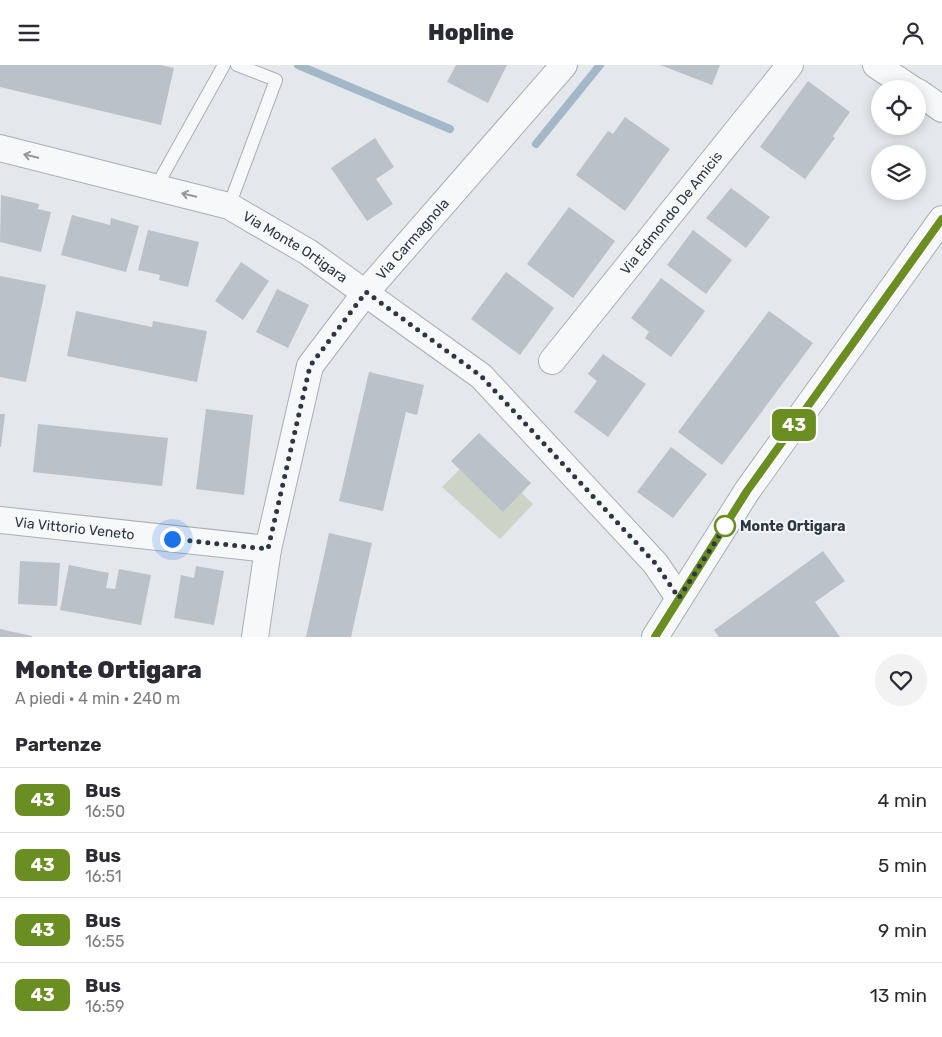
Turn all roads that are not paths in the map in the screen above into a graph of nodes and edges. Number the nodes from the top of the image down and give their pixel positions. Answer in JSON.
{"nodes":[{"id":1,"x":224,"y":65,"type":"edge"},
{"id":2,"x":237,"y":65,"type":"edge"},
{"id":3,"x":564,"y":65,"type":"edge"},
{"id":4,"x":790,"y":65,"type":"edge"},
{"id":5,"x":876,"y":65,"type":"edge"},
{"id":6,"x":898,"y":80,"type":"edge"},
{"id":7,"x":926,"y":98,"type":"edge"},
{"id":8,"x":942,"y":109,"type":"edge"},
{"id":9,"x":0,"y":148,"type":"edge"},
{"id":10,"x":156,"y":187,"type":"junction"},
{"id":11,"x":229,"y":205,"type":"junction"},
{"id":12,"x":942,"y":219,"type":"edge"},
{"id":13,"x":366,"y":292,"type":"junction"},
{"id":14,"x":552,"y":361,"type":"dead end"},
{"id":15,"x":0,"y":520,"type":"edge"},
{"id":16,"x":268,"y":549,"type":"junction"},
{"id":17,"x":679,"y":598,"type":"junction"},
{"id":18,"x":255,"y":637,"type":"edge"},
{"id":19,"x":655,"y":637,"type":"edge"}],
"edges":[{"from":1,"to":10,"type":"lane"},
{"from":2,"to":11,"type":"lane"},
{"from":3,"to":13,"type":"street","name":"Via Carmagnola"},
{"from":4,"to":14,"type":"street","name":"Via Edmondo De Amicis"},
{"from":5,"to":6,"type":"street"},
{"from":7,"to":8,"type":"street"},
{"from":10,"to":9,"type":"street","name":"Via Monte Ortigara","one_way":true},
{"from":11,"to":10,"type":"street","name":"Via Monte Ortigara","one_way":true},
{"from":11,"to":13,"type":"street","name":"Via Monte Ortigara"},
{"from":12,"to":17,"type":"street"},
{"from":13,"to":16,"type":"street","name":"Via Carmagnola"},
{"from":13,"to":17,"type":"street","name":"Via Monte Ortigara"},
{"from":15,"to":16,"type":"street","name":"Via Vittorio Veneto"},
{"from":16,"to":18,"type":"street","name":"Via Carmagnola"},
{"from":17,"to":19,"type":"street"}]}
